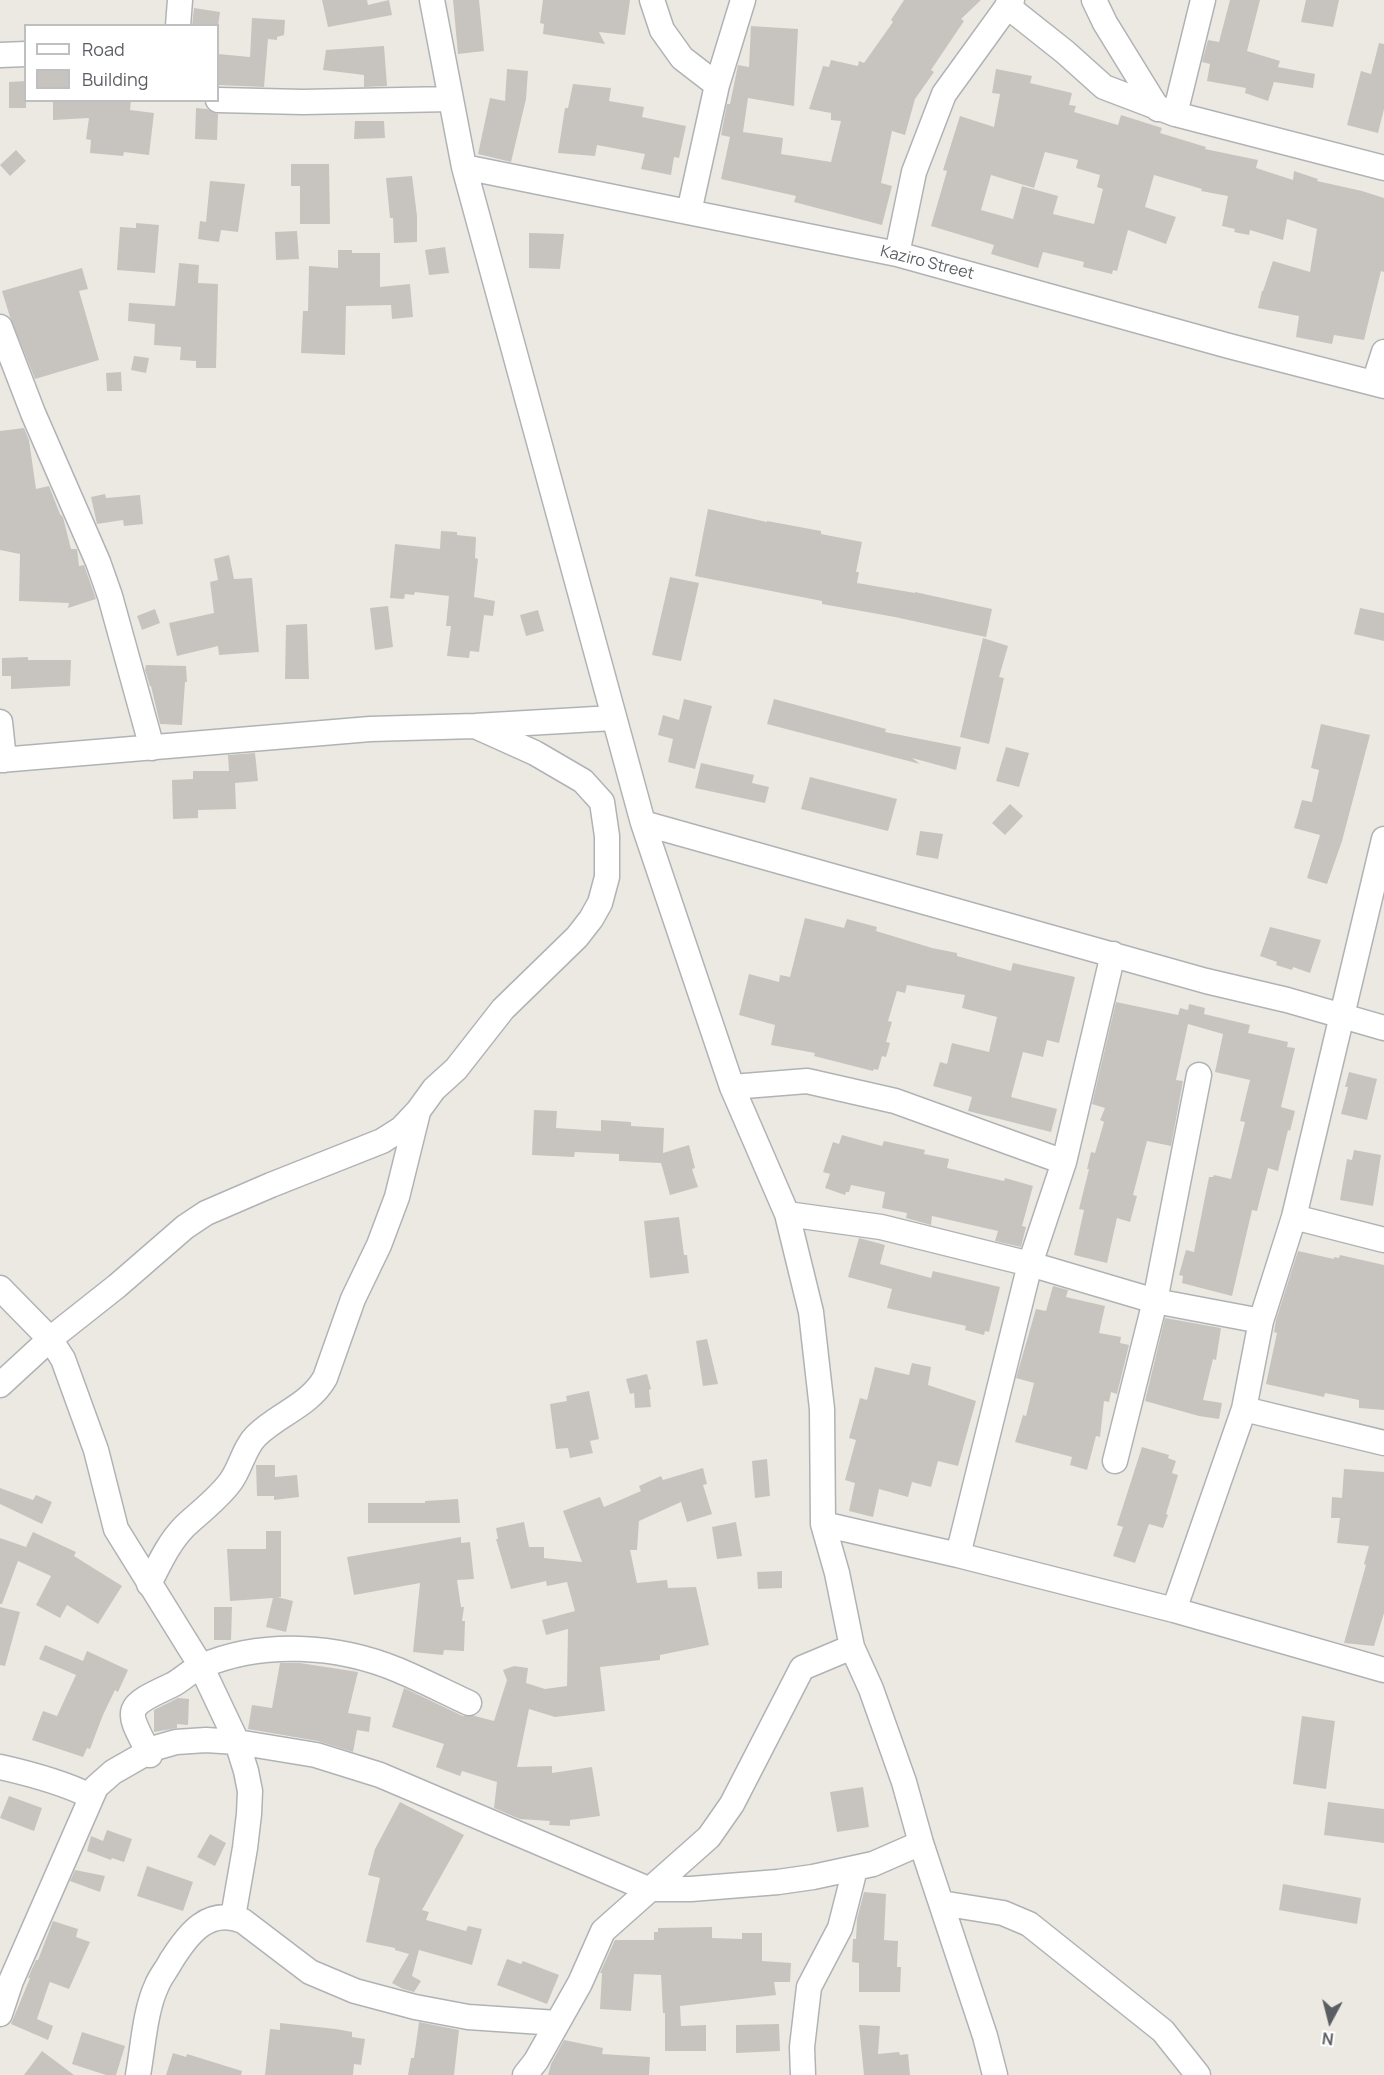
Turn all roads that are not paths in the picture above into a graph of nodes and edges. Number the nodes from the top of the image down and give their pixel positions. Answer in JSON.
{"nodes":[{"id":1,"x":180,"y":0,"type":"edge"},
{"id":2,"x":432,"y":0,"type":"edge"},
{"id":3,"x":652,"y":0,"type":"edge"},
{"id":4,"x":742,"y":0,"type":"edge"},
{"id":5,"x":1094,"y":0,"type":"edge"},
{"id":6,"x":1203,"y":0,"type":"edge"},
{"id":7,"x":1009,"y":3,"type":"edge"},
{"id":8,"x":178,"y":24,"type":"edge"},
{"id":9,"x":717,"y":85,"type":"junction"},
{"id":10,"x":451,"y":99,"type":"junction"},
{"id":11,"x":219,"y":100,"type":"edge"},
{"id":12,"x":1167,"y":112,"type":"junction"},
{"id":13,"x":464,"y":167,"type":"junction"},
{"id":14,"x":1384,"y":168,"type":"edge"},
{"id":15,"x":690,"y":212,"type":"junction"},
{"id":16,"x":897,"y":254,"type":"junction"},
{"id":17,"x":0,"y":327,"type":"edge"},
{"id":18,"x":1384,"y":352,"type":"edge"},
{"id":19,"x":6,"y":354,"type":"edge"},
{"id":20,"x":1379,"y":385,"type":"edge"},
{"id":21,"x":613,"y":718,"type":"junction"},
{"id":22,"x":0,"y":722,"type":"edge"},
{"id":23,"x":474,"y":726,"type":"junction"},
{"id":24,"x":152,"y":748,"type":"junction"},
{"id":25,"x":2,"y":760,"type":"edge"},
{"id":26,"x":643,"y":823,"type":"junction"},
{"id":27,"x":1384,"y":840,"type":"edge"},
{"id":28,"x":1113,"y":954,"type":"junction"},
{"id":29,"x":1343,"y":1016,"type":"junction"},
{"id":30,"x":1384,"y":1028,"type":"edge"},
{"id":31,"x":1199,"y":1075,"type":"dead end"},
{"id":32,"x":732,"y":1087,"type":"junction"},
{"id":33,"x":418,"y":1111,"type":"junction"},
{"id":34,"x":1064,"y":1162,"type":"junction"},
{"id":35,"x":787,"y":1214,"type":"junction"},
{"id":36,"x":1294,"y":1217,"type":"junction"},
{"id":37,"x":1384,"y":1240,"type":"edge"},
{"id":38,"x":1030,"y":1264,"type":"junction"},
{"id":39,"x":0,"y":1288,"type":"edge"},
{"id":40,"x":1155,"y":1301,"type":"junction"},
{"id":41,"x":1261,"y":1321,"type":"junction"},
{"id":42,"x":50,"y":1339,"type":"junction"},
{"id":43,"x":0,"y":1385,"type":"edge"},
{"id":44,"x":1244,"y":1409,"type":"junction"},
{"id":45,"x":1384,"y":1443,"type":"edge"},
{"id":46,"x":1115,"y":1461,"type":"dead end"},
{"id":47,"x":823,"y":1524,"type":"junction"},
{"id":48,"x":958,"y":1555,"type":"junction"},
{"id":49,"x":149,"y":1584,"type":"junction"},
{"id":50,"x":1174,"y":1610,"type":"junction"},
{"id":51,"x":852,"y":1647,"type":"junction"},
{"id":52,"x":201,"y":1666,"type":"junction"},
{"id":53,"x":1384,"y":1670,"type":"edge"},
{"id":54,"x":469,"y":1703,"type":"dead end"},
{"id":55,"x":237,"y":1742,"type":"junction"},
{"id":56,"x":149,"y":1753,"type":"junction"},
{"id":57,"x":0,"y":1767,"type":"edge"},
{"id":58,"x":90,"y":1796,"type":"junction"},
{"id":59,"x":921,"y":1843,"type":"junction"},
{"id":60,"x":855,"y":1869,"type":"junction"},
{"id":61,"x":648,"y":1889,"type":"junction"},
{"id":62,"x":941,"y":1903,"type":"junction"},
{"id":63,"x":232,"y":1917,"type":"junction"},
{"id":64,"x":0,"y":2014,"type":"edge"},
{"id":65,"x":557,"y":2023,"type":"junction"},
{"id":66,"x":138,"y":2075,"type":"edge"},
{"id":67,"x":525,"y":2075,"type":"edge"},
{"id":68,"x":803,"y":2075,"type":"edge"},
{"id":69,"x":995,"y":2075,"type":"edge"},
{"id":70,"x":1198,"y":2075,"type":"edge"}],
"edges":[{"from":1,"to":8,"type":"street"},
{"from":2,"to":10,"type":"street"},
{"from":3,"to":9,"type":"street"},
{"from":4,"to":9,"type":"street"},
{"from":5,"to":12,"type":"street"},
{"from":6,"to":12,"type":"street"},
{"from":7,"to":12,"type":"street"},
{"from":7,"to":16,"type":"street"},
{"from":9,"to":15,"type":"street"},
{"from":10,"to":11,"type":"street"},
{"from":10,"to":13,"type":"street"},
{"from":12,"to":14,"type":"street"},
{"from":13,"to":15,"type":"street","name":"Kaziro Street"},
{"from":13,"to":21,"type":"street"},
{"from":15,"to":16,"type":"street","name":"Kaziro Street"},
{"from":16,"to":20,"type":"street","name":"Kaziro Street"},
{"from":17,"to":19,"type":"street"},
{"from":18,"to":20,"type":"street"},
{"from":19,"to":24,"type":"street"},
{"from":21,"to":23,"type":"street"},
{"from":21,"to":26,"type":"street"},
{"from":22,"to":25,"type":"street"},
{"from":23,"to":24,"type":"street"},
{"from":23,"to":33,"type":"street"},
{"from":24,"to":25,"type":"street"},
{"from":26,"to":28,"type":"street"},
{"from":26,"to":32,"type":"street"},
{"from":27,"to":29,"type":"street"},
{"from":28,"to":29,"type":"street"},
{"from":28,"to":34,"type":"street"},
{"from":29,"to":30,"type":"street"},
{"from":29,"to":36,"type":"street"},
{"from":31,"to":40,"type":"street"},
{"from":32,"to":34,"type":"street"},
{"from":32,"to":35,"type":"street"},
{"from":33,"to":42,"type":"street"},
{"from":33,"to":49,"type":"street"},
{"from":34,"to":38,"type":"street"},
{"from":35,"to":38,"type":"street"},
{"from":35,"to":47,"type":"street"},
{"from":36,"to":37,"type":"street"},
{"from":36,"to":41,"type":"street"},
{"from":38,"to":40,"type":"street"},
{"from":38,"to":48,"type":"street"},
{"from":39,"to":42,"type":"street"},
{"from":40,"to":41,"type":"street"},
{"from":40,"to":46,"type":"street"},
{"from":41,"to":44,"type":"street"},
{"from":42,"to":43,"type":"street"},
{"from":42,"to":49,"type":"street"},
{"from":44,"to":45,"type":"street"},
{"from":44,"to":50,"type":"street"},
{"from":47,"to":48,"type":"street"},
{"from":47,"to":51,"type":"street"},
{"from":48,"to":50,"type":"street"},
{"from":49,"to":52,"type":"street"},
{"from":50,"to":53,"type":"street"},
{"from":51,"to":59,"type":"street"},
{"from":51,"to":61,"type":"street"},
{"from":52,"to":54,"type":"street"},
{"from":52,"to":55,"type":"street"},
{"from":52,"to":56,"type":"street"},
{"from":55,"to":56,"type":"street"},
{"from":55,"to":61,"type":"street"},
{"from":55,"to":63,"type":"street"},
{"from":56,"to":58,"type":"street"},
{"from":57,"to":58,"type":"street"},
{"from":58,"to":64,"type":"street"},
{"from":59,"to":60,"type":"street"},
{"from":59,"to":62,"type":"street"},
{"from":60,"to":61,"type":"street"},
{"from":60,"to":68,"type":"street"},
{"from":61,"to":65,"type":"street"},
{"from":62,"to":69,"type":"street"},
{"from":62,"to":70,"type":"street"},
{"from":63,"to":65,"type":"street"},
{"from":63,"to":66,"type":"street"},
{"from":65,"to":67,"type":"street"}]}
